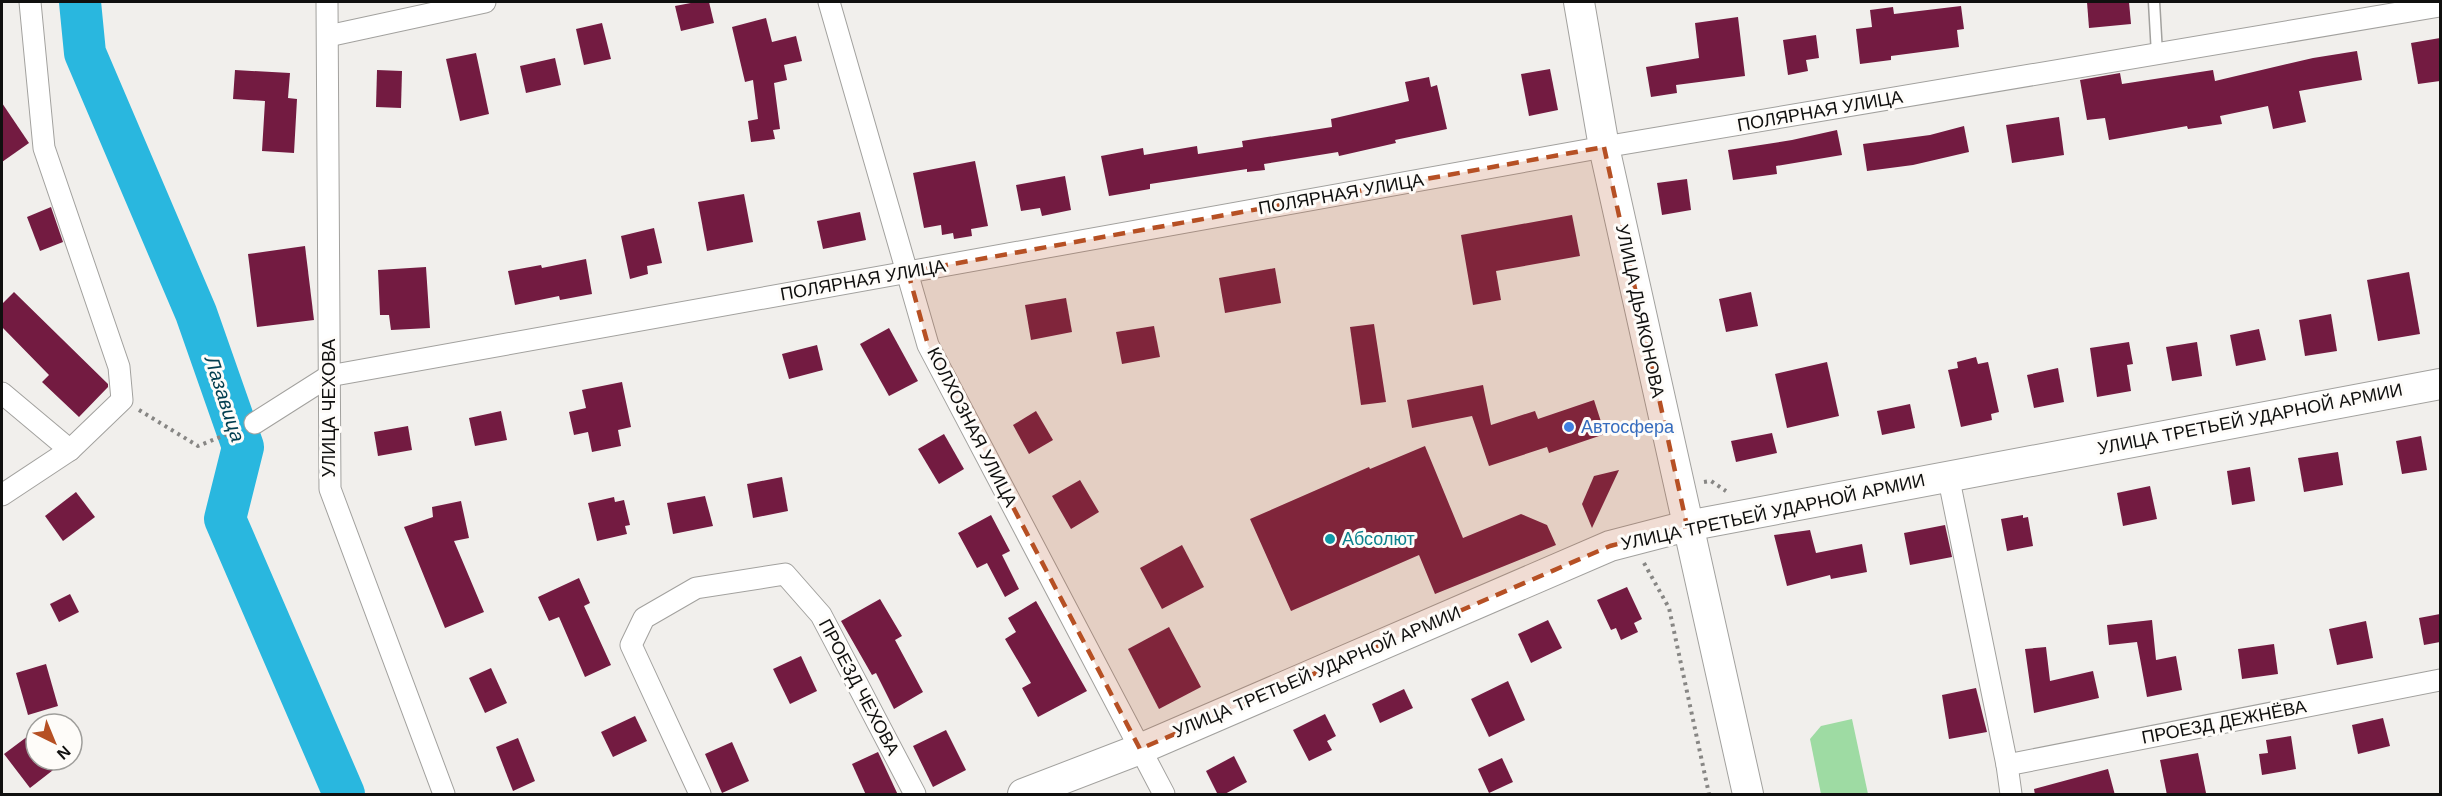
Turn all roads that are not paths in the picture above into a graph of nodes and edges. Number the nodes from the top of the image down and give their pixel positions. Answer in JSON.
{"nodes":[{"id":1,"x":30,"y":2,"type":"edge"},
{"id":2,"x":327,"y":2,"type":"edge"},
{"id":3,"x":485,"y":2,"type":"edge"},
{"id":4,"x":829,"y":2,"type":"edge"},
{"id":5,"x":1579,"y":2,"type":"edge"},
{"id":6,"x":2154,"y":2,"type":"edge"},
{"id":7,"x":2440,"y":6,"type":"edge"},
{"id":8,"x":328,"y":36,"type":"junction"},
{"id":9,"x":2157,"y":54,"type":"junction"},
{"id":10,"x":1604,"y":147,"type":"junction"},
{"id":11,"x":908,"y":272,"type":"junction"},
{"id":12,"x":329,"y":376,"type":"junction"},
{"id":13,"x":2440,"y":384,"type":"edge"},
{"id":14,"x":2,"y":393,"type":"edge"},
{"id":15,"x":255,"y":423,"type":"road end"},
{"id":16,"x":70,"y":450,"type":"junction"},
{"id":17,"x":1948,"y":476,"type":"junction"},
{"id":18,"x":2,"y":495,"type":"edge"},
{"id":19,"x":1687,"y":526,"type":"junction"},
{"id":20,"x":2440,"y":680,"type":"edge"},
{"id":21,"x":1140,"y":749,"type":"junction"},
{"id":22,"x":2007,"y":765,"type":"junction"},
{"id":23,"x":444,"y":795,"type":"edge"},
{"id":24,"x":700,"y":795,"type":"edge"},
{"id":25,"x":915,"y":795,"type":"edge"},
{"id":26,"x":1023,"y":795,"type":"edge"},
{"id":27,"x":1164,"y":795,"type":"edge"},
{"id":28,"x":1748,"y":795,"type":"edge"},
{"id":29,"x":2011,"y":795,"type":"edge"}],
"edges":[{"from":1,"to":16,"type":"street"},
{"from":2,"to":8,"type":"street","name":"УЛИЦА ЧЕХОВА"},
{"from":3,"to":8,"type":"street"},
{"from":4,"to":11,"type":"street","name":"КОЛХОЗНАЯ УЛИЦА"},
{"from":5,"to":10,"type":"main road","name":"УЛИЦА ДЬЯКОНОВА"},
{"from":6,"to":9,"type":"lane"},
{"from":7,"to":9,"type":"street","name":"ПОЛЯРНАЯ УЛИЦА"},
{"from":8,"to":12,"type":"street","name":"УЛИЦА ЧЕХОВА"},
{"from":9,"to":10,"type":"street","name":"ПОЛЯРНАЯ УЛИЦА"},
{"from":10,"to":11,"type":"street","name":"ПОЛЯРНАЯ УЛИЦА"},
{"from":10,"to":19,"type":"main road","name":"УЛИЦА ДЬЯКОНОВА"},
{"from":11,"to":12,"type":"street","name":"ПОЛЯРНАЯ УЛИЦА"},
{"from":11,"to":21,"type":"street","name":"КОЛХОЗНАЯ УЛИЦА"},
{"from":12,"to":15,"type":"street","name":"ПОЛЯРНАЯ УЛИЦА"},
{"from":12,"to":23,"type":"street","name":"УЛИЦА ЧЕХОВА"},
{"from":13,"to":17,"type":"main road","name":"УЛИЦА ТРЕТЬЕЙ УДАРНОЙ АРМИИ"},
{"from":14,"to":16,"type":"street"},
{"from":16,"to":18,"type":"street"},
{"from":17,"to":19,"type":"main road","name":"УЛИЦА ТРЕТЬЕЙ УДАРНОЙ АРМИИ"},
{"from":17,"to":22,"type":"street"},
{"from":19,"to":21,"type":"main road","name":"УЛИЦА ТРЕТЬЕЙ УДАРНОЙ АРМИИ"},
{"from":19,"to":28,"type":"main road","name":"УЛИЦА ДЬЯКОНОВА"},
{"from":20,"to":22,"type":"street","name":"ПРОЕЗД ДЕЖНЁВА"},
{"from":21,"to":26,"type":"main road","name":"УЛИЦА ТРЕТЬЕЙ УДАРНОЙ АРМИИ"},
{"from":21,"to":27,"type":"street","name":"КОЛХОЗНАЯ УЛИЦА"},
{"from":22,"to":29,"type":"street"},
{"from":24,"to":25,"type":"street","name":"ПРОЕЗД ЧЕХОВА"}]}
